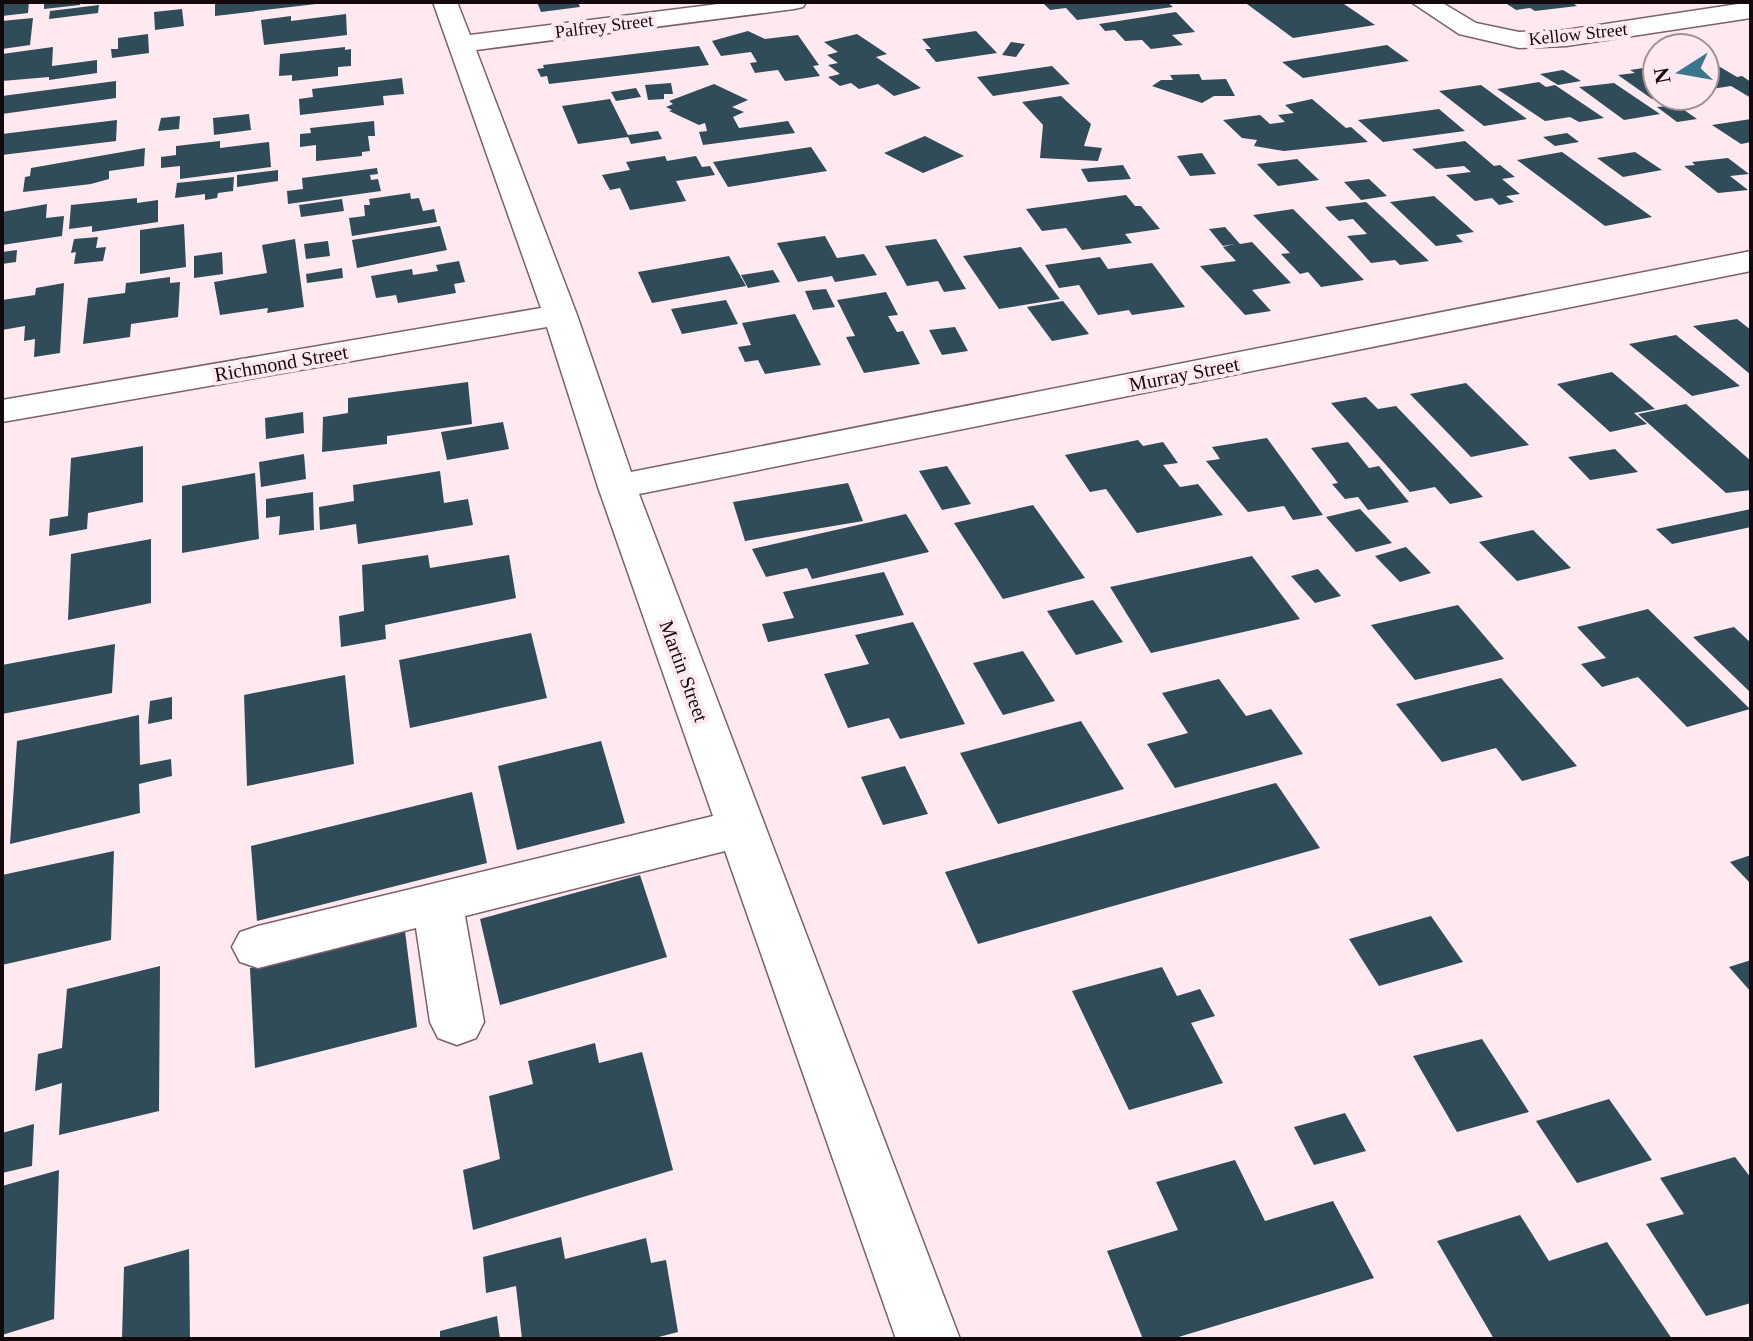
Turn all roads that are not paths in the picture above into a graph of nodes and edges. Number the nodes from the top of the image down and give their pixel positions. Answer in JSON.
{"nodes":[{"id":1,"x":445,"y":2,"type":"edge"},
{"id":2,"x":794,"y":2,"type":"edge"},
{"id":3,"x":1423,"y":2,"type":"edge"},
{"id":4,"x":1751,"y":10,"type":"edge"},
{"id":5,"x":462,"y":44,"type":"junction"},
{"id":6,"x":1751,"y":261,"type":"edge"},
{"id":7,"x":560,"y":315,"type":"junction"},
{"id":8,"x":2,"y":411,"type":"edge"},
{"id":9,"x":617,"y":487,"type":"junction"},
{"id":10,"x":741,"y":828,"type":"junction"},
{"id":11,"x":438,"y":904,"type":"junction"},
{"id":12,"x":258,"y":947,"type":"dead end"},
{"id":13,"x":457,"y":1022,"type":"dead end"},
{"id":14,"x":928,"y":1339,"type":"edge"}],
"edges":[{"from":1,"to":5,"type":"street","name":"Martin Street"},
{"from":2,"to":5,"type":"street","name":"Palfrey Street"},
{"from":3,"to":4,"type":"street","name":"Kellow Street"},
{"from":5,"to":7,"type":"street","name":"Martin Street"},
{"from":6,"to":9,"type":"street","name":"Murray Street"},
{"from":7,"to":8,"type":"street","name":"Richmond Street"},
{"from":7,"to":9,"type":"street","name":"Martin Street"},
{"from":9,"to":10,"type":"street","name":"Martin Street"},
{"from":10,"to":11,"type":"street"},
{"from":10,"to":14,"type":"street","name":"Martin Street"},
{"from":11,"to":12,"type":"street"},
{"from":11,"to":13,"type":"street"}]}
